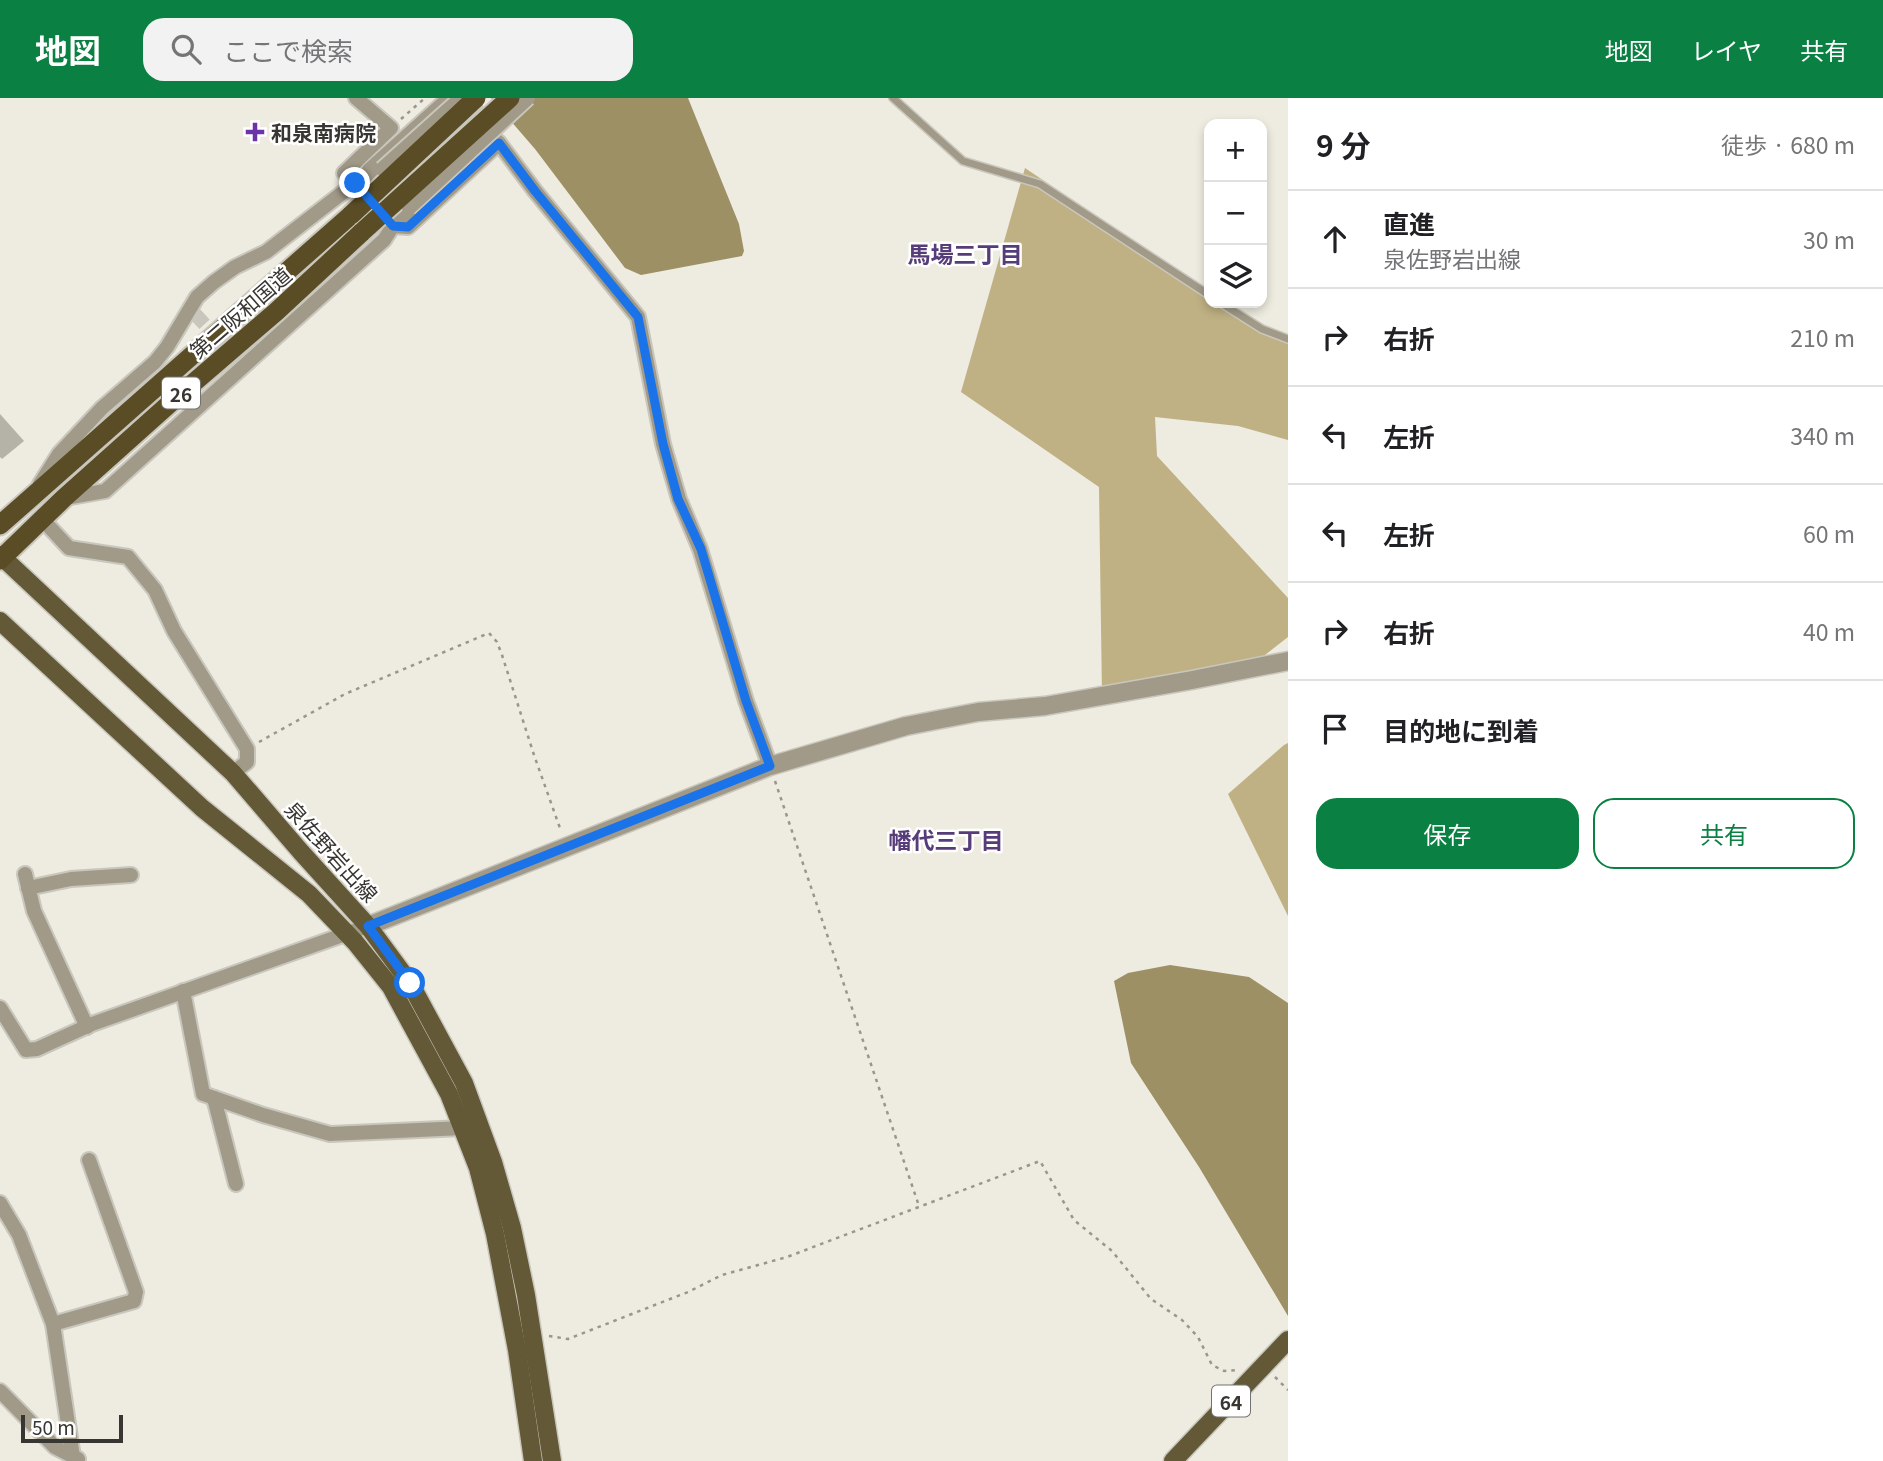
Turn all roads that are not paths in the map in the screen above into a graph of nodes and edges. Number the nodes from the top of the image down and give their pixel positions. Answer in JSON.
{"nodes":[{"id":1,"x":356,"y":98,"type":"edge"},
{"id":2,"x":450,"y":98,"type":"edge"},
{"id":3,"x":461,"y":98,"type":"edge"},
{"id":4,"x":476,"y":98,"type":"edge"},
{"id":5,"x":510,"y":98,"type":"edge"},
{"id":6,"x":528,"y":98,"type":"edge"},
{"id":7,"x":893,"y":98,"type":"edge"},
{"id":8,"x":499,"y":143,"type":"junction"},
{"id":9,"x":355,"y":183,"type":"junction"},
{"id":10,"x":357,"y":224,"type":"junction"},
{"id":11,"x":393,"y":226,"type":"junction"},
{"id":12,"x":1204,"y":292,"type":"edge"},
{"id":13,"x":1229,"y":308,"type":"edge"},
{"id":14,"x":1288,"y":339,"type":"edge"},
{"id":15,"x":32,"y":497,"type":"junction"},
{"id":16,"x":65,"y":498,"type":"junction"},
{"id":17,"x":42,"y":519,"type":"junction"},
{"id":18,"x":0,"y":525,"type":"edge"},
{"id":19,"x":1,"y":557,"type":"edge"},
{"id":20,"x":0,"y":621,"type":"edge"},
{"id":21,"x":1288,"y":661,"type":"edge"},
{"id":22,"x":770,"y":766,"type":"junction"},
{"id":23,"x":233,"y":772,"type":"junction"},
{"id":24,"x":131,"y":875,"type":"dead end"},
{"id":25,"x":368,"y":926,"type":"junction"},
{"id":26,"x":346,"y":933,"type":"junction"},
{"id":27,"x":183,"y":991,"type":"junction"},
{"id":28,"x":0,"y":1008,"type":"edge"},
{"id":29,"x":87,"y":1027,"type":"junction"},
{"id":30,"x":214,"y":1098,"type":"junction"},
{"id":31,"x":463,"y":1129,"type":"junction"},
{"id":32,"x":89,"y":1160,"type":"dead end"},
{"id":33,"x":236,"y":1184,"type":"dead end"},
{"id":34,"x":0,"y":1203,"type":"edge"},
{"id":35,"x":53,"y":1324,"type":"junction"},
{"id":36,"x":1288,"y":1340,"type":"edge"},
{"id":37,"x":0,"y":1391,"type":"edge"},
{"id":38,"x":78,"y":1459,"type":"edge"},
{"id":39,"x":533,"y":1461,"type":"edge"},
{"id":40,"x":552,"y":1461,"type":"edge"},
{"id":41,"x":1173,"y":1461,"type":"edge"}],
"edges":[{"from":1,"to":9,"type":"street"},
{"from":2,"to":8,"type":"street"},
{"from":2,"to":9,"type":"street"},
{"from":3,"to":9,"type":"street","bridge":true},
{"from":4,"to":10,"type":"highway","name":"第二阪和国道","number":"26","bridge":true},
{"from":5,"to":10,"type":"highway","name":"第二阪和国道","number":"26","bridge":true},
{"from":6,"to":11,"type":"street","bridge":true},
{"from":7,"to":12,"type":"lane"},
{"from":8,"to":11,"type":"street"},
{"from":8,"to":22,"type":"street"},
{"from":9,"to":11,"type":"street"},
{"from":9,"to":15,"type":"street"},
{"from":10,"to":15,"type":"highway","name":"第二阪和国道","number":"26"},
{"from":10,"to":16,"type":"highway","name":"第二阪和国道","number":"26"},
{"from":11,"to":16,"type":"street"},
{"from":13,"to":14,"type":"lane"},
{"from":15,"to":18,"type":"highway","name":"第二阪和国道","number":"26"},
{"from":16,"to":17,"type":"highway","name":"第二阪和国道","number":"26"},
{"from":17,"to":19,"type":"highway","name":"第二阪和国道","number":"26"},
{"from":17,"to":23,"type":"street"},
{"from":19,"to":23,"type":"main road","name":"泉佐野岩出線"},
{"from":20,"to":26,"type":"main road"},
{"from":21,"to":22,"type":"street"},
{"from":22,"to":25,"type":"street"},
{"from":23,"to":25,"type":"main road","name":"泉佐野岩出線"},
{"from":24,"to":29,"type":"street"},
{"from":25,"to":26,"type":"street"},
{"from":25,"to":40,"type":"main road","name":"泉佐野岩出線"},
{"from":26,"to":27,"type":"street"},
{"from":26,"to":31,"type":"main road"},
{"from":27,"to":29,"type":"street"},
{"from":27,"to":30,"type":"street"},
{"from":28,"to":29,"type":"street"},
{"from":30,"to":31,"type":"street"},
{"from":30,"to":33,"type":"street"},
{"from":31,"to":39,"type":"main road"},
{"from":32,"to":35,"type":"street"},
{"from":34,"to":35,"type":"street"},
{"from":35,"to":38,"type":"street"},
{"from":36,"to":41,"type":"main road","number":"64"},
{"from":37,"to":38,"type":"street"}]}
